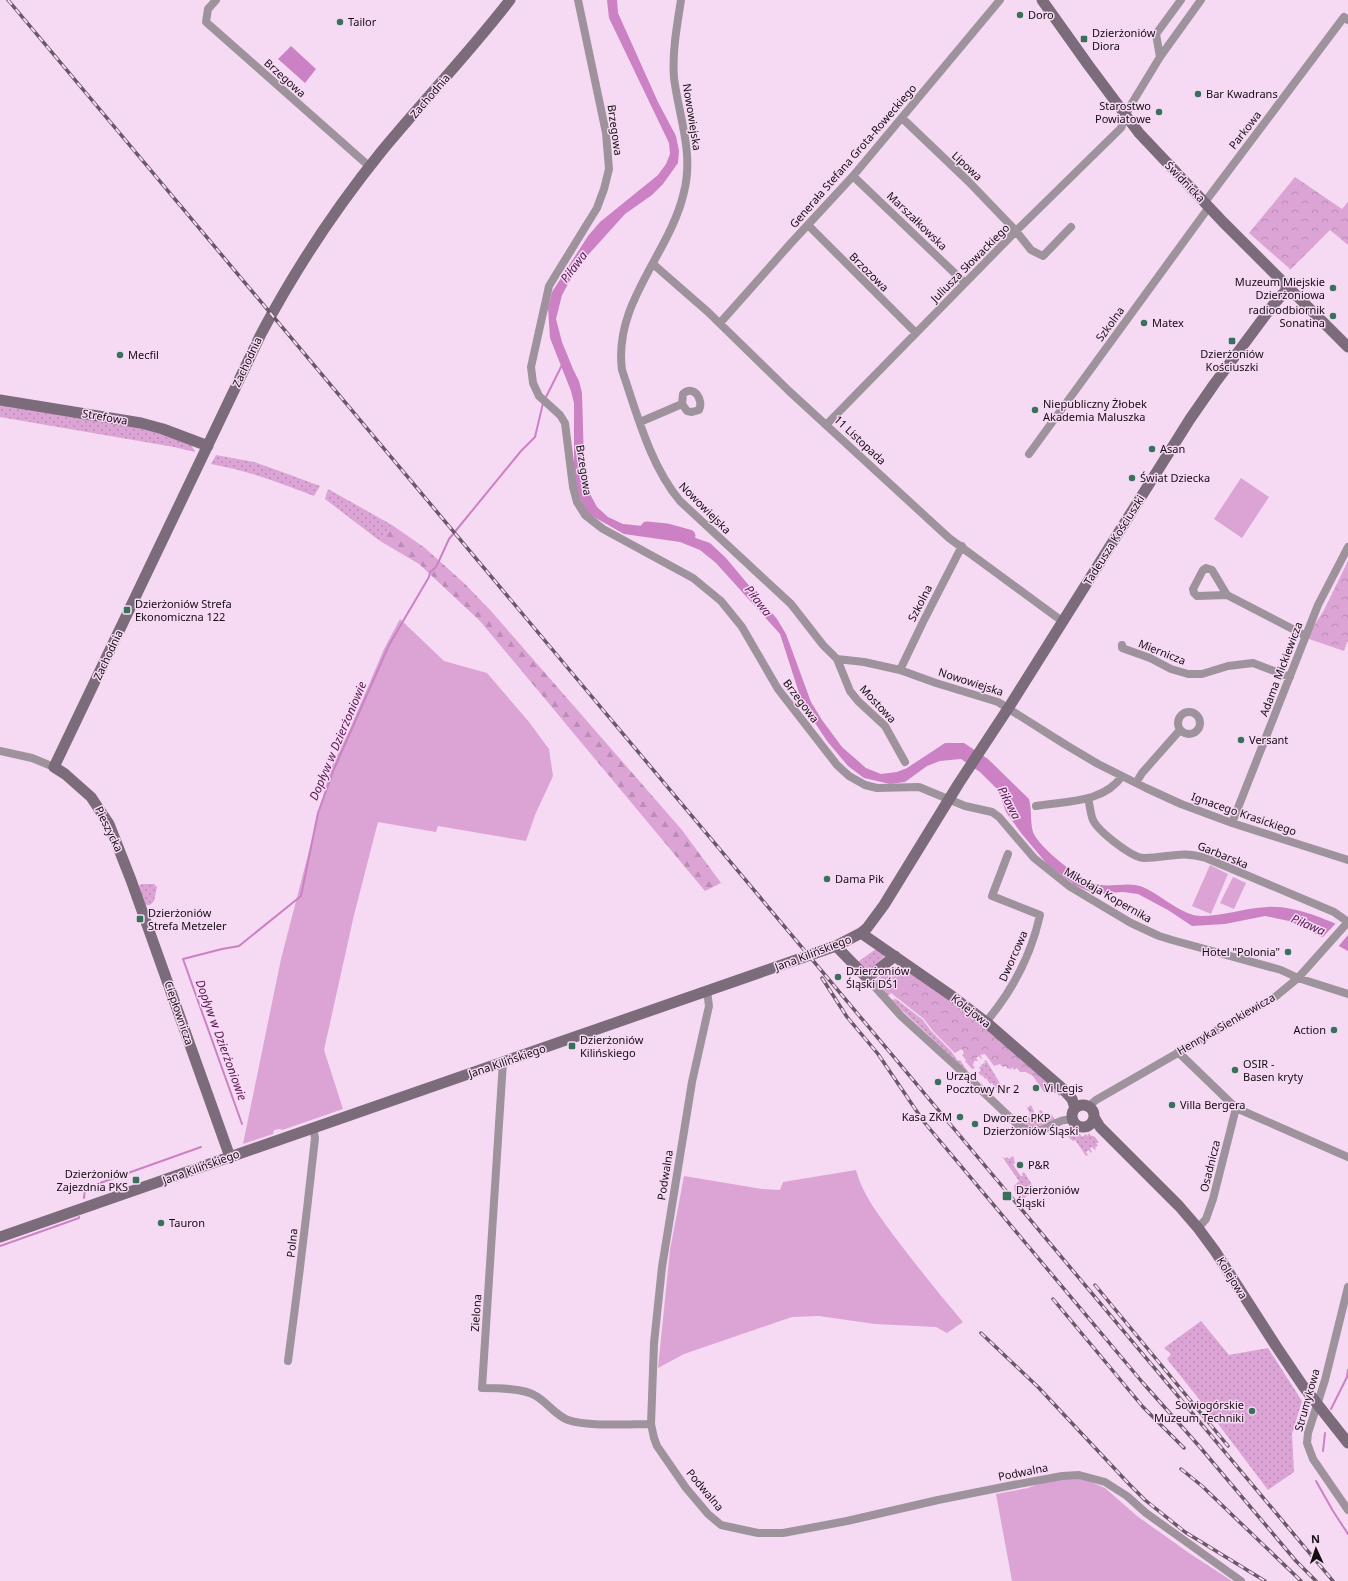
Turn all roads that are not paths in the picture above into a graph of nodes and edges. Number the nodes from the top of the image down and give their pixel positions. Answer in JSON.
{"nodes":[{"id":1,"x":216,"y":0,"type":"edge"},
{"id":2,"x":510,"y":0,"type":"edge"},
{"id":3,"x":578,"y":0,"type":"edge"},
{"id":4,"x":682,"y":0,"type":"edge"},
{"id":5,"x":1000,"y":0,"type":"edge"},
{"id":6,"x":1042,"y":0,"type":"edge"},
{"id":7,"x":1181,"y":0,"type":"edge"},
{"id":8,"x":1201,"y":0,"type":"edge"},
{"id":9,"x":1348,"y":20,"type":"edge"},
{"id":10,"x":1156,"y":42,"type":"junction"},
{"id":11,"x":1168,"y":45,"type":"junction"},
{"id":12,"x":1160,"y":58,"type":"junction"},
{"id":13,"x":1126,"y":116,"type":"junction"},
{"id":14,"x":902,"y":118,"type":"junction"},
{"id":15,"x":370,"y":167,"type":"junction"},
{"id":16,"x":853,"y":176,"type":"junction"},
{"id":17,"x":1207,"y":205,"type":"junction"},
{"id":18,"x":808,"y":225,"type":"junction"},
{"id":19,"x":1071,"y":227,"type":"dead end"},
{"id":20,"x":1016,"y":231,"type":"junction"},
{"id":21,"x":653,"y":264,"type":"junction"},
{"id":22,"x":965,"y":283,"type":"junction"},
{"id":23,"x":1289,"y":287,"type":"junction"},
{"id":24,"x":720,"y":323,"type":"junction"},
{"id":25,"x":916,"y":333,"type":"junction"},
{"id":26,"x":1348,"y":348,"type":"edge"},
{"id":27,"x":0,"y":400,"type":"edge"},
{"id":28,"x":682,"y":404,"type":"dead end"},
{"id":29,"x":640,"y":422,"type":"junction"},
{"id":30,"x":827,"y":424,"type":"junction"},
{"id":31,"x":208,"y":446,"type":"junction"},
{"id":32,"x":1029,"y":454,"type":"dead end"},
{"id":33,"x":962,"y":546,"type":"junction"},
{"id":34,"x":1348,"y":547,"type":"edge"},
{"id":35,"x":1227,"y":595,"type":"dead end"},
{"id":36,"x":1062,"y":621,"type":"junction"},
{"id":37,"x":1306,"y":636,"type":"junction"},
{"id":38,"x":1122,"y":645,"type":"dead end"},
{"id":39,"x":837,"y":659,"type":"junction"},
{"id":40,"x":900,"y":670,"type":"junction"},
{"id":41,"x":1290,"y":677,"type":"junction"},
{"id":42,"x":1009,"y":707,"type":"junction"},
{"id":43,"x":1180,"y":730,"type":"dead end"},
{"id":44,"x":0,"y":751,"type":"edge"},
{"id":45,"x":905,"y":762,"type":"dead end"},
{"id":46,"x":54,"y":767,"type":"junction"},
{"id":47,"x":1122,"y":776,"type":"junction"},
{"id":48,"x":1136,"y":783,"type":"junction"},
{"id":49,"x":1088,"y":798,"type":"junction"},
{"id":50,"x":949,"y":799,"type":"junction"},
{"id":51,"x":1036,"y":806,"type":"dead end"},
{"id":52,"x":1232,"y":823,"type":"junction"},
{"id":53,"x":1008,"y":854,"type":"dead end"},
{"id":54,"x":1348,"y":860,"type":"edge"},
{"id":55,"x":127,"y":870,"type":"joint"},
{"id":56,"x":1347,"y":923,"type":"edge"},
{"id":57,"x":861,"y":933,"type":"junction"},
{"id":58,"x":836,"y":946,"type":"junction"},
{"id":59,"x":895,"y":956,"type":"junction"},
{"id":60,"x":867,"y":978,"type":"junction"},
{"id":61,"x":1298,"y":978,"type":"junction"},
{"id":62,"x":707,"y":991,"type":"junction"},
{"id":63,"x":1348,"y":994,"type":"edge"},
{"id":64,"x":986,"y":1022,"type":"junction"},
{"id":65,"x":1178,"y":1052,"type":"junction"},
{"id":66,"x":504,"y":1062,"type":"junction"},
{"id":67,"x":1079,"y":1105,"type":"junction"},
{"id":68,"x":1236,"y":1108,"type":"junction"},
{"id":69,"x":1074,"y":1121,"type":"junction"},
{"id":70,"x":1095,"y":1122,"type":"junction"},
{"id":71,"x":313,"y":1128,"type":"junction"},
{"id":72,"x":230,"y":1157,"type":"junction"},
{"id":73,"x":1348,"y":1157,"type":"edge"},
{"id":74,"x":1198,"y":1228,"type":"junction"},
{"id":75,"x":0,"y":1237,"type":"edge"},
{"id":76,"x":1348,"y":1287,"type":"edge"},
{"id":77,"x":288,"y":1360,"type":"dead end"},
{"id":78,"x":1317,"y":1405,"type":"junction"},
{"id":79,"x":651,"y":1424,"type":"junction"},
{"id":80,"x":1348,"y":1443,"type":"edge"},
{"id":81,"x":1348,"y":1510,"type":"edge"},
{"id":82,"x":1241,"y":1581,"type":"edge"}],
"edges":[{"from":1,"to":15,"type":"street","name":"Brzegowa"},
{"from":2,"to":15,"type":"street","name":"Zachodnia"},
{"from":3,"to":50,"type":"street","name":"Brzegowa"},
{"from":4,"to":21,"type":"street","name":"Nowowiejska"},
{"from":5,"to":14,"type":"street","name":"Generała Stefana Grota-Roweckiego"},
{"from":6,"to":13,"type":"street","name":"Świdnicka"},
{"from":7,"to":10,"type":"street"},
{"from":8,"to":11,"type":"street","name":"Juliusza Słowackiego"},
{"from":9,"to":17,"type":"street","name":"Parkowa"},
{"from":10,"to":11,"type":"street"},
{"from":10,"to":12,"type":"street"},
{"from":11,"to":12,"type":"street","name":"Juliusza Słowackiego"},
{"from":12,"to":13,"type":"street","name":"Juliusza Słowackiego"},
{"from":13,"to":17,"type":"street","name":"Świdnicka"},
{"from":13,"to":20,"type":"street","name":"Juliusza Słowackiego"},
{"from":14,"to":16,"type":"street","name":"Generała Stefana Grota-Roweckiego"},
{"from":14,"to":20,"type":"street","name":"Lipowa"},
{"from":15,"to":31,"type":"street","name":"Zachodnia"},
{"from":16,"to":18,"type":"street","name":"Generała Stefana Grota-Roweckiego"},
{"from":16,"to":22,"type":"street","name":"Marszałkowska"},
{"from":17,"to":23,"type":"street","name":"Świdnicka"},
{"from":17,"to":32,"type":"street","name":"Szkolna"},
{"from":18,"to":24,"type":"street","name":"Generała Stefana Grota-Roweckiego"},
{"from":18,"to":25,"type":"street","name":"Brzozowa"},
{"from":19,"to":20,"type":"street","name":"Lipowa"},
{"from":20,"to":22,"type":"street","name":"Juliusza Słowackiego"},
{"from":21,"to":24,"type":"street","name":"11 Listopada"},
{"from":21,"to":29,"type":"street","name":"Nowowiejska"},
{"from":22,"to":25,"type":"street","name":"Juliusza Słowackiego"},
{"from":23,"to":26,"type":"street","name":"Świdnicka"},
{"from":23,"to":36,"type":"street","name":"Tadeusza Kościuszki"},
{"from":24,"to":30,"type":"street","name":"11 Listopada"},
{"from":25,"to":30,"type":"street","name":"Juliusza Słowackiego"},
{"from":27,"to":31,"type":"street","name":"Strefowa"},
{"from":28,"to":29,"type":"street"},
{"from":29,"to":39,"type":"street","name":"Nowowiejska"},
{"from":30,"to":33,"type":"street","name":"11 Listopada"},
{"from":31,"to":46,"type":"street","name":"Zachodnia"},
{"from":33,"to":36,"type":"street","name":"11 Listopada"},
{"from":33,"to":40,"type":"street","name":"Szkolna"},
{"from":34,"to":37,"type":"street","name":"Adama Mickiewicza"},
{"from":35,"to":37,"type":"street"},
{"from":36,"to":42,"type":"street","name":"Tadeusza Kościuszki"},
{"from":37,"to":41,"type":"street","name":"Adama Mickiewicza"},
{"from":38,"to":41,"type":"street","name":"Miernicza"},
{"from":39,"to":40,"type":"street","name":"Nowowiejska"},
{"from":39,"to":45,"type":"street","name":"Mostowa"},
{"from":40,"to":42,"type":"street","name":"Nowowiejska"},
{"from":41,"to":52,"type":"street","name":"Adama Mickiewicza"},
{"from":42,"to":47,"type":"street","name":"Nowowiejska"},
{"from":42,"to":50,"type":"street","name":"Tadeusza Kościuszki"},
{"from":43,"to":48,"type":"street"},
{"from":44,"to":46,"type":"street","name":"Pieszycka"},
{"from":46,"to":55,"type":"street","name":"Pieszycka"},
{"from":47,"to":48,"type":"street","name":"Nowowiejska"},
{"from":47,"to":49,"type":"street"},
{"from":48,"to":52,"type":"street","name":"Ignacego Krasickiego"},
{"from":49,"to":51,"type":"street"},
{"from":49,"to":56,"type":"street","name":"Garbarska"},
{"from":50,"to":57,"type":"street","name":"Jana Kilińskiego"},
{"from":50,"to":61,"type":"street","name":"Mikołaja Kopernika"},
{"from":52,"to":54,"type":"street","name":"Ignacego Krasickiego"},
{"from":53,"to":64,"type":"street","name":"Dworcowa"},
{"from":55,"to":72,"type":"street","name":"Ciepłownicza"},
{"from":56,"to":61,"type":"street","name":"Henryka Sienkiewicza"},
{"from":57,"to":58,"type":"street","name":"Jana Kilińskiego"},
{"from":57,"to":59,"type":"street","name":"Kolejowa"},
{"from":58,"to":60,"type":"street"},
{"from":58,"to":62,"type":"street","name":"Jana Kilińskiego"},
{"from":59,"to":60,"type":"street"},
{"from":59,"to":64,"type":"street","name":"Kolejowa"},
{"from":60,"to":69,"type":"street"},
{"from":61,"to":63,"type":"street","name":"Mikołaja Kopernika"},
{"from":61,"to":65,"type":"street","name":"Henryka Sienkiewicza"},
{"from":62,"to":66,"type":"street","name":"Jana Kilińskiego"},
{"from":62,"to":79,"type":"street","name":"Podwalna"},
{"from":64,"to":67,"type":"street","name":"Kolejowa"},
{"from":65,"to":67,"type":"street","name":"Henryka Sienkiewicza"},
{"from":65,"to":68,"type":"street"},
{"from":66,"to":71,"type":"street","name":"Jana Kilińskiego"},
{"from":66,"to":79,"type":"street","name":"Zielona"},
{"from":67,"to":69,"type":"street"},
{"from":67,"to":70,"type":"street"},
{"from":68,"to":73,"type":"street"},
{"from":68,"to":74,"type":"street","name":"Osadnicza"},
{"from":69,"to":70,"type":"street"},
{"from":70,"to":74,"type":"street","name":"Kolejowa"},
{"from":71,"to":72,"type":"street","name":"Jana Kilińskiego"},
{"from":71,"to":77,"type":"street","name":"Polna"},
{"from":72,"to":75,"type":"street","name":"Jana Kilińskiego"},
{"from":74,"to":78,"type":"street","name":"Kolejowa"},
{"from":76,"to":78,"type":"street","name":"Strumykowa"},
{"from":78,"to":80,"type":"street","name":"Kolejowa"},
{"from":78,"to":81,"type":"street","name":"Strumykowa"},
{"from":79,"to":82,"type":"street","name":"Podwalna"}]}
